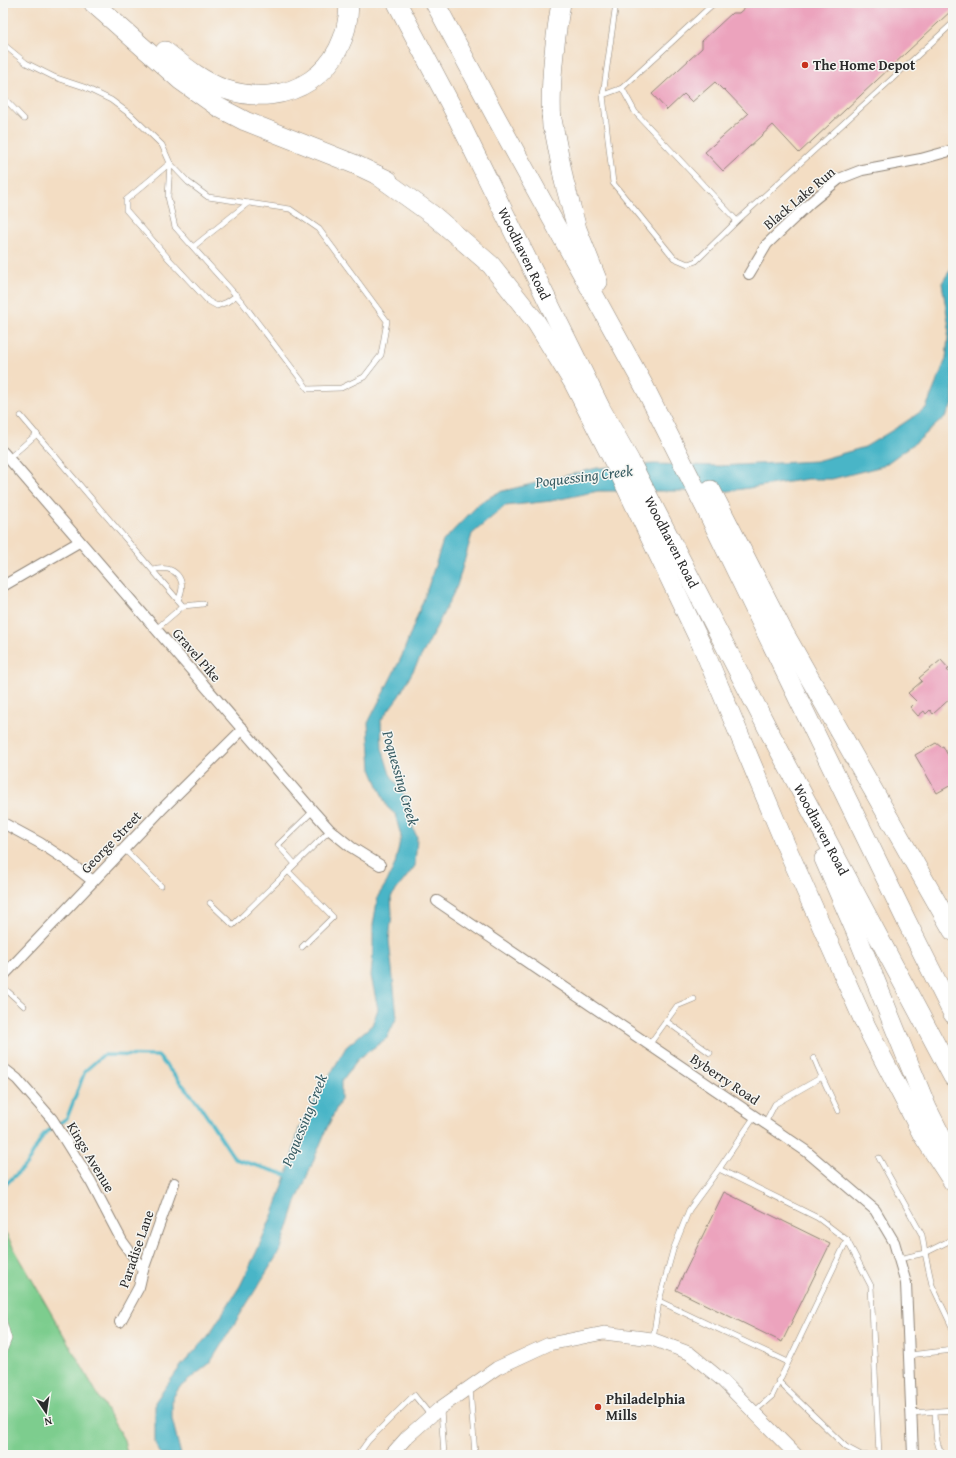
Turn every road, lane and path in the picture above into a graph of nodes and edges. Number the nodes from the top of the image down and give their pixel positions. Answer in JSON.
{"nodes":[{"id":1,"x":93,"y":3,"type":"edge"},
{"id":2,"x":111,"y":3,"type":"edge"},
{"id":3,"x":349,"y":3,"type":"edge"},
{"id":4,"x":397,"y":3,"type":"edge"},
{"id":5,"x":435,"y":3,"type":"edge"},
{"id":6,"x":561,"y":3,"type":"edge"},
{"id":7,"x":616,"y":3,"type":"edge"},
{"id":8,"x":714,"y":3,"type":"edge"},
{"id":9,"x":953,"y":23,"type":"edge"},
{"id":10,"x":3,"y":44,"type":"edge"},
{"id":11,"x":622,"y":88,"type":"junction"},
{"id":12,"x":604,"y":96,"type":"junction"},
{"id":13,"x":3,"y":98,"type":"edge"},
{"id":14,"x":551,"y":114,"type":"junction"},
{"id":15,"x":24,"y":119,"type":"dead end"},
{"id":16,"x":953,"y":150,"type":"edge"},
{"id":17,"x":170,"y":163,"type":"junction"},
{"id":18,"x":377,"y":175,"type":"junction"},
{"id":19,"x":248,"y":203,"type":"junction"},
{"id":20,"x":737,"y":222,"type":"junction"},
{"id":21,"x":193,"y":247,"type":"junction"},
{"id":22,"x":749,"y":274,"type":"dead end"},
{"id":23,"x":237,"y":295,"type":"junction"},
{"id":24,"x":644,"y":386,"type":"junction"},
{"id":25,"x":601,"y":409,"type":"junction"},
{"id":26,"x":21,"y":416,"type":"dead end"},
{"id":27,"x":37,"y":434,"type":"junction"},
{"id":28,"x":6,"y":455,"type":"edge"},
{"id":29,"x":687,"y":459,"type":"junction"},
{"id":30,"x":623,"y":463,"type":"junction"},
{"id":31,"x":707,"y":496,"type":"junction"},
{"id":32,"x":641,"y":500,"type":"junction"},
{"id":33,"x":79,"y":542,"type":"junction"},
{"id":34,"x":152,"y":570,"type":"junction"},
{"id":35,"x":3,"y":586,"type":"edge"},
{"id":36,"x":178,"y":600,"type":"junction"},
{"id":37,"x":203,"y":604,"type":"dead end"},
{"id":38,"x":183,"y":606,"type":"junction"},
{"id":39,"x":156,"y":629,"type":"junction"},
{"id":40,"x":243,"y":730,"type":"junction"},
{"id":41,"x":770,"y":733,"type":"junction"},
{"id":42,"x":313,"y":811,"type":"junction"},
{"id":43,"x":3,"y":823,"type":"edge"},
{"id":44,"x":330,"y":830,"type":"junction"},
{"id":45,"x":124,"y":849,"type":"junction"},
{"id":46,"x":295,"y":864,"type":"junction"},
{"id":47,"x":380,"y":865,"type":"dead end"},
{"id":48,"x":288,"y":871,"type":"junction"},
{"id":49,"x":93,"y":881,"type":"junction"},
{"id":50,"x":161,"y":886,"type":"dead end"},
{"id":51,"x":437,"y":900,"type":"dead end"},
{"id":52,"x":210,"y":904,"type":"dead end"},
{"id":53,"x":906,"y":920,"type":"junction"},
{"id":54,"x":953,"y":930,"type":"edge"},
{"id":55,"x":302,"y":946,"type":"dead end"},
{"id":56,"x":3,"y":976,"type":"edge"},
{"id":57,"x":3,"y":987,"type":"edge"},
{"id":58,"x":953,"y":995,"type":"edge"},
{"id":59,"x":694,"y":999,"type":"dead end"},
{"id":60,"x":24,"y":1006,"type":"dead end"},
{"id":61,"x":953,"y":1014,"type":"edge"},
{"id":62,"x":666,"y":1021,"type":"junction"},
{"id":63,"x":649,"y":1045,"type":"junction"},
{"id":64,"x":710,"y":1052,"type":"dead end"},
{"id":65,"x":814,"y":1058,"type":"dead end"},
{"id":66,"x":3,"y":1068,"type":"edge"},
{"id":67,"x":822,"y":1077,"type":"junction"},
{"id":68,"x":953,"y":1077,"type":"edge"},
{"id":69,"x":838,"y":1111,"type":"dead end"},
{"id":70,"x":755,"y":1116,"type":"junction"},
{"id":71,"x":765,"y":1122,"type":"junction"},
{"id":72,"x":878,"y":1158,"type":"dead end"},
{"id":73,"x":953,"y":1160,"type":"edge"},
{"id":74,"x":719,"y":1169,"type":"junction"},
{"id":75,"x":953,"y":1182,"type":"edge"},
{"id":76,"x":174,"y":1183,"type":"dead end"},
{"id":77,"x":953,"y":1239,"type":"edge"},
{"id":78,"x":847,"y":1240,"type":"junction"},
{"id":79,"x":926,"y":1253,"type":"junction"},
{"id":80,"x":899,"y":1258,"type":"junction"},
{"id":81,"x":142,"y":1270,"type":"junction"},
{"id":82,"x":659,"y":1301,"type":"junction"},
{"id":83,"x":3,"y":1318,"type":"edge"},
{"id":84,"x":120,"y":1322,"type":"dead end"},
{"id":85,"x":953,"y":1329,"type":"edge"},
{"id":86,"x":652,"y":1339,"type":"junction"},
{"id":87,"x":953,"y":1350,"type":"edge"},
{"id":88,"x":3,"y":1354,"type":"edge"},
{"id":89,"x":909,"y":1355,"type":"junction"},
{"id":90,"x":788,"y":1362,"type":"junction"},
{"id":91,"x":778,"y":1381,"type":"junction"},
{"id":92,"x":470,"y":1386,"type":"junction"},
{"id":93,"x":953,"y":1410,"type":"edge"},
{"id":94,"x":935,"y":1411,"type":"junction"},
{"id":95,"x":436,"y":1412,"type":"junction"},
{"id":96,"x":754,"y":1412,"type":"junction"},
{"id":97,"x":911,"y":1413,"type":"junction"},
{"id":98,"x":358,"y":1455,"type":"edge"},
{"id":99,"x":391,"y":1455,"type":"edge"},
{"id":100,"x":444,"y":1455,"type":"edge"},
{"id":101,"x":475,"y":1455,"type":"edge"},
{"id":102,"x":796,"y":1455,"type":"edge"},
{"id":103,"x":878,"y":1455,"type":"edge"},
{"id":104,"x":913,"y":1455,"type":"edge"},
{"id":105,"x":945,"y":1455,"type":"edge"}],
"edges":[{"from":1,"to":18,"type":"highway"},
{"from":2,"to":3,"type":"highway"},
{"from":4,"to":25,"type":"highway","name":"Woodhaven Road"},
{"from":5,"to":24,"type":"highway"},
{"from":6,"to":14,"type":"highway"},
{"from":7,"to":12,"type":"lane"},
{"from":8,"to":11,"type":"lane"},
{"from":9,"to":20,"type":"lane"},
{"from":10,"to":17,"type":"lane"},
{"from":11,"to":12,"type":"lane"},
{"from":11,"to":20,"type":"lane"},
{"from":12,"to":20,"type":"lane"},
{"from":13,"to":15,"type":"lane"},
{"from":14,"to":24,"type":"highway"},
{"from":14,"to":29,"type":"highway"},
{"from":16,"to":22,"type":"street","name":"Black Lake Run"},
{"from":17,"to":19,"type":"lane"},
{"from":17,"to":21,"type":"lane"},
{"from":17,"to":23,"type":"lane"},
{"from":18,"to":25,"type":"highway"},
{"from":18,"to":30,"type":"highway"},
{"from":19,"to":21,"type":"lane"},
{"from":19,"to":23,"type":"lane"},
{"from":21,"to":23,"type":"lane"},
{"from":24,"to":29,"type":"highway"},
{"from":25,"to":30,"type":"highway","name":"Woodhaven Road"},
{"from":26,"to":27,"type":"lane"},
{"from":27,"to":28,"type":"lane"},
{"from":27,"to":34,"type":"lane"},
{"from":28,"to":33,"type":"street","name":"Gravel Pike"},
{"from":29,"to":31,"type":"highway"},
{"from":30,"to":32,"type":"highway","name":"Woodhaven Road"},
{"from":31,"to":53,"type":"highway"},
{"from":31,"to":54,"type":"highway"},
{"from":32,"to":41,"type":"highway","name":"Woodhaven Road"},
{"from":32,"to":75,"type":"highway"},
{"from":33,"to":35,"type":"street"},
{"from":33,"to":39,"type":"street","name":"Gravel Pike"},
{"from":34,"to":36,"type":"lane"},
{"from":34,"to":36,"type":"lane"},
{"from":36,"to":38,"type":"lane"},
{"from":37,"to":38,"type":"lane"},
{"from":38,"to":39,"type":"lane"},
{"from":39,"to":40,"type":"street","name":"Gravel Pike"},
{"from":40,"to":42,"type":"street","name":"Gravel Pike"},
{"from":40,"to":45,"type":"street","name":"George Street"},
{"from":41,"to":68,"type":"highway","name":"Woodhaven Road"},
{"from":41,"to":73,"type":"highway"},
{"from":42,"to":44,"type":"street","name":"Gravel Pike"},
{"from":42,"to":46,"type":"lane"},
{"from":43,"to":49,"type":"street"},
{"from":44,"to":46,"type":"lane"},
{"from":44,"to":47,"type":"street","name":"Gravel Pike"},
{"from":45,"to":49,"type":"street","name":"George Street"},
{"from":45,"to":50,"type":"lane"},
{"from":46,"to":48,"type":"lane"},
{"from":48,"to":52,"type":"lane"},
{"from":48,"to":55,"type":"lane"},
{"from":49,"to":56,"type":"street","name":"George Street"},
{"from":51,"to":63,"type":"street","name":"Byberry Road"},
{"from":53,"to":58,"type":"highway"},
{"from":53,"to":61,"type":"highway"},
{"from":57,"to":60,"type":"lane"},
{"from":59,"to":62,"type":"lane"},
{"from":62,"to":63,"type":"lane"},
{"from":62,"to":64,"type":"lane"},
{"from":63,"to":70,"type":"street","name":"Byberry Road"},
{"from":65,"to":67,"type":"lane"},
{"from":66,"to":81,"type":"street","name":"Kings Avenue"},
{"from":67,"to":69,"type":"lane"},
{"from":67,"to":71,"type":"lane"},
{"from":70,"to":71,"type":"street","name":"Byberry Road"},
{"from":70,"to":74,"type":"lane"},
{"from":71,"to":80,"type":"street","name":"Byberry Road"},
{"from":72,"to":79,"type":"lane"},
{"from":74,"to":78,"type":"lane"},
{"from":74,"to":82,"type":"lane"},
{"from":76,"to":81,"type":"street","name":"Paradise Lane"},
{"from":77,"to":79,"type":"lane"},
{"from":78,"to":90,"type":"lane"},
{"from":78,"to":103,"type":"lane"},
{"from":79,"to":80,"type":"lane"},
{"from":79,"to":85,"type":"lane"},
{"from":80,"to":89,"type":"street","name":"Byberry Road"},
{"from":81,"to":84,"type":"street","name":"Paradise Lane"},
{"from":82,"to":86,"type":"lane"},
{"from":82,"to":90,"type":"lane"},
{"from":83,"to":88,"type":"lane"},
{"from":86,"to":92,"type":"street"},
{"from":86,"to":96,"type":"street"},
{"from":87,"to":89,"type":"lane"},
{"from":89,"to":97,"type":"street","name":"Byberry Road"},
{"from":90,"to":91,"type":"lane"},
{"from":91,"to":96,"type":"lane"},
{"from":91,"to":103,"type":"lane"},
{"from":92,"to":95,"type":"street"},
{"from":92,"to":101,"type":"lane"},
{"from":93,"to":94,"type":"lane"},
{"from":94,"to":97,"type":"lane"},
{"from":94,"to":105,"type":"lane"},
{"from":95,"to":98,"type":"lane"},
{"from":95,"to":99,"type":"street"},
{"from":95,"to":100,"type":"lane"},
{"from":96,"to":102,"type":"street"},
{"from":97,"to":104,"type":"street","name":"Byberry Road"}]}
